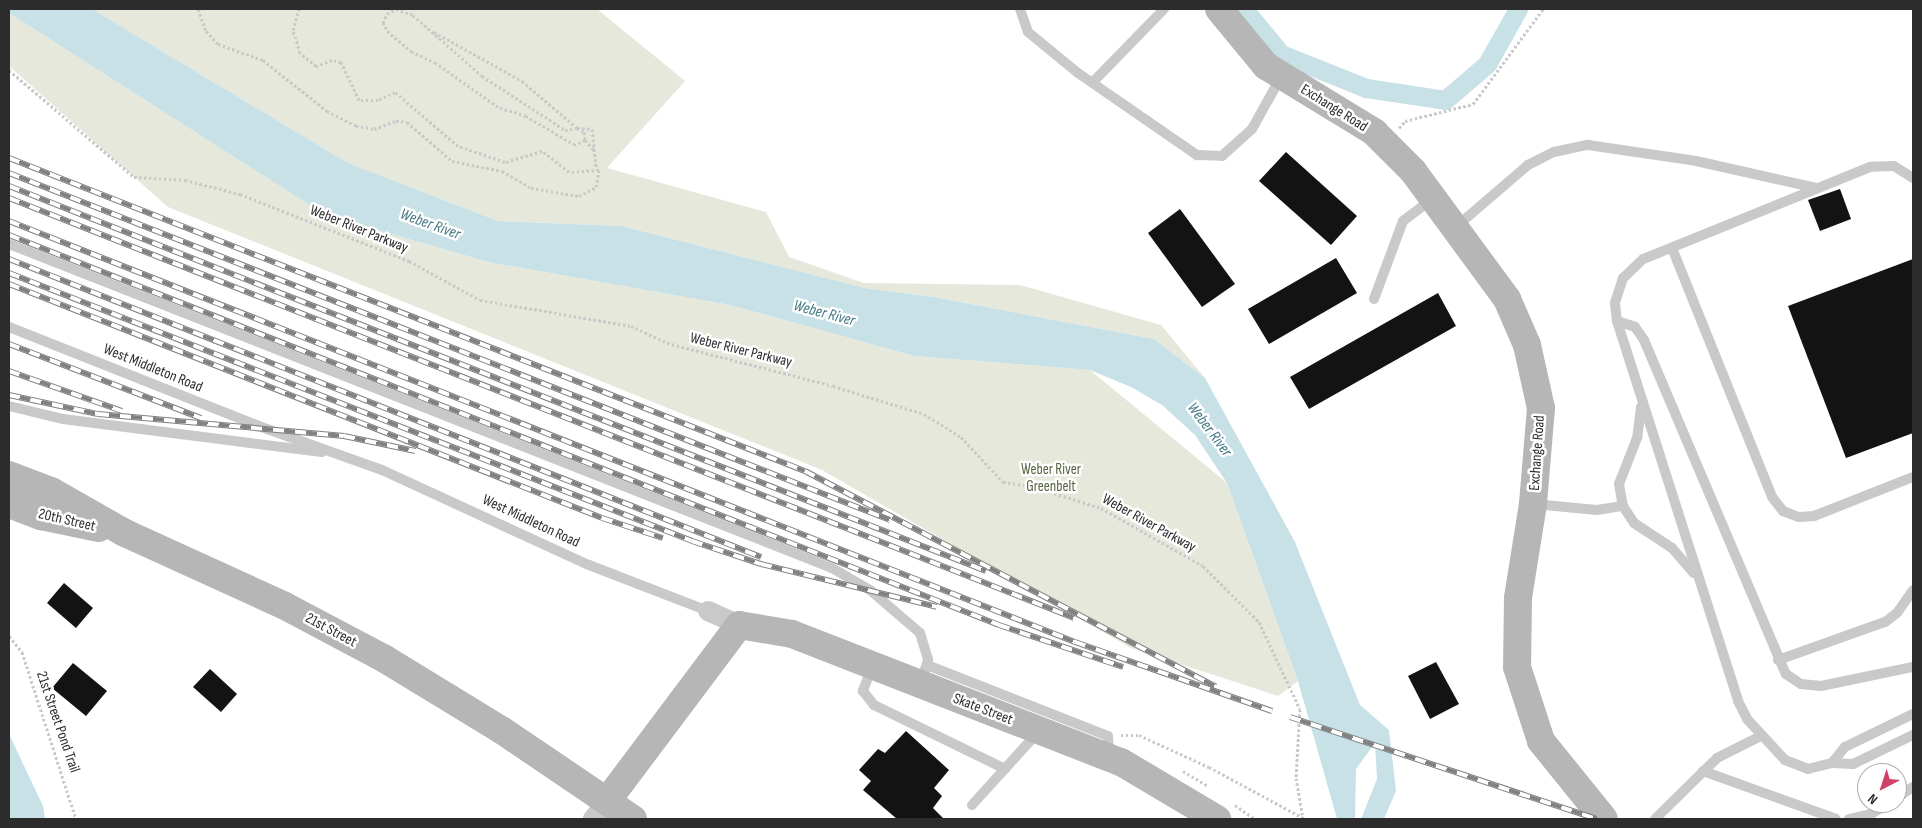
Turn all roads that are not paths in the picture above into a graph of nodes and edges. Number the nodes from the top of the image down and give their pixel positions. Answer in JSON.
{"nodes":[{"id":1,"x":1020,"y":9,"type":"edge"},
{"id":2,"x":1164,"y":9,"type":"edge"},
{"id":3,"x":1219,"y":9,"type":"edge"},
{"id":4,"x":1282,"y":75,"type":"junction"},
{"id":5,"x":1093,"y":82,"type":"junction"},
{"id":6,"x":1913,"y":178,"type":"edge"},
{"id":7,"x":1817,"y":188,"type":"junction"},
{"id":8,"x":1434,"y":196,"type":"junction"},
{"id":9,"x":1457,"y":226,"type":"junction"},
{"id":10,"x":9,"y":244,"type":"edge"},
{"id":11,"x":1672,"y":248,"type":"junction"},
{"id":12,"x":1374,"y":300,"type":"dead end"},
{"id":13,"x":1617,"y":321,"type":"junction"},
{"id":14,"x":9,"y":327,"type":"edge"},
{"id":15,"x":1640,"y":395,"type":"junction"},
{"id":16,"x":9,"y":406,"type":"edge"},
{"id":17,"x":343,"y":455,"type":"junction"},
{"id":18,"x":9,"y":476,"type":"edge"},
{"id":19,"x":1913,"y":477,"type":"edge"},
{"id":20,"x":9,"y":504,"type":"edge"},
{"id":21,"x":1533,"y":504,"type":"junction"},
{"id":22,"x":1622,"y":506,"type":"junction"},
{"id":23,"x":125,"y":533,"type":"junction"},
{"id":24,"x":1700,"y":582,"type":"junction"},
{"id":25,"x":1913,"y":590,"type":"edge"},
{"id":26,"x":708,"y":611,"type":"joint"},
{"id":27,"x":739,"y":625,"type":"junction"},
{"id":28,"x":1778,"y":660,"type":"junction"},
{"id":29,"x":872,"y":665,"type":"junction"},
{"id":30,"x":1913,"y":667,"type":"edge"},
{"id":31,"x":923,"y":675,"type":"junction"},
{"id":32,"x":1913,"y":714,"type":"edge"},
{"id":33,"x":1040,"y":730,"type":"junction"},
{"id":34,"x":1913,"y":735,"type":"edge"},
{"id":35,"x":1761,"y":736,"type":"junction"},
{"id":36,"x":1109,"y":746,"type":"junction"},
{"id":37,"x":1832,"y":763,"type":"junction"},
{"id":38,"x":1005,"y":769,"type":"junction"},
{"id":39,"x":1703,"y":771,"type":"junction"},
{"id":40,"x":972,"y":805,"type":"dead end"},
{"id":41,"x":600,"y":810,"type":"edge"},
{"id":42,"x":1873,"y":813,"type":"edge"},
{"id":43,"x":633,"y":819,"type":"edge"},
{"id":44,"x":1217,"y":819,"type":"edge"},
{"id":45,"x":1604,"y":819,"type":"edge"},
{"id":46,"x":1655,"y":819,"type":"edge"},
{"id":47,"x":1836,"y":819,"type":"edge"},
{"id":48,"x":1849,"y":819,"type":"edge"}],
"edges":[{"from":1,"to":5,"type":"lane"},
{"from":2,"to":5,"type":"lane"},
{"from":3,"to":4,"type":"street","name":"Exchange Road"},
{"from":4,"to":5,"type":"lane"},
{"from":4,"to":8,"type":"street","name":"Exchange Road"},
{"from":6,"to":7,"type":"lane"},
{"from":7,"to":9,"type":"lane"},
{"from":7,"to":11,"type":"lane"},
{"from":8,"to":9,"type":"street","name":"Exchange Road"},
{"from":8,"to":12,"type":"lane"},
{"from":9,"to":21,"type":"street","name":"Exchange Road"},
{"from":10,"to":31,"type":"lane"},
{"from":11,"to":13,"type":"lane"},
{"from":11,"to":19,"type":"lane"},
{"from":13,"to":15,"type":"lane"},
{"from":13,"to":28,"type":"lane"},
{"from":14,"to":17,"type":"lane","name":"West Middleton Road"},
{"from":15,"to":22,"type":"lane"},
{"from":15,"to":24,"type":"lane"},
{"from":16,"to":17,"type":"lane","name":"West Middleton Road"},
{"from":17,"to":26,"type":"lane","name":"West Middleton Road"},
{"from":18,"to":23,"type":"street","name":"21st Street"},
{"from":20,"to":23,"type":"street","name":"20th Street"},
{"from":21,"to":22,"type":"lane"},
{"from":21,"to":45,"type":"street","name":"Exchange Road"},
{"from":22,"to":24,"type":"lane"},
{"from":23,"to":41,"type":"street","name":"21st Street"},
{"from":24,"to":35,"type":"lane"},
{"from":25,"to":28,"type":"lane"},
{"from":26,"to":27,"type":"street","name":"Skate Street"},
{"from":27,"to":29,"type":"street","name":"Skate Street"},
{"from":27,"to":41,"type":"street"},
{"from":28,"to":30,"type":"lane"},
{"from":29,"to":31,"type":"street","name":"Skate Street"},
{"from":29,"to":38,"type":"lane"},
{"from":31,"to":33,"type":"street","name":"Skate Street"},
{"from":31,"to":36,"type":"lane"},
{"from":32,"to":37,"type":"lane"},
{"from":33,"to":36,"type":"street","name":"Skate Street"},
{"from":33,"to":38,"type":"lane"},
{"from":34,"to":37,"type":"lane"},
{"from":35,"to":37,"type":"lane"},
{"from":35,"to":39,"type":"lane"},
{"from":36,"to":44,"type":"street","name":"Skate Street"},
{"from":38,"to":40,"type":"lane"},
{"from":39,"to":46,"type":"lane"},
{"from":39,"to":47,"type":"lane"},
{"from":41,"to":43,"type":"street","name":"21st Street"},
{"from":42,"to":48,"type":"lane"}]}
